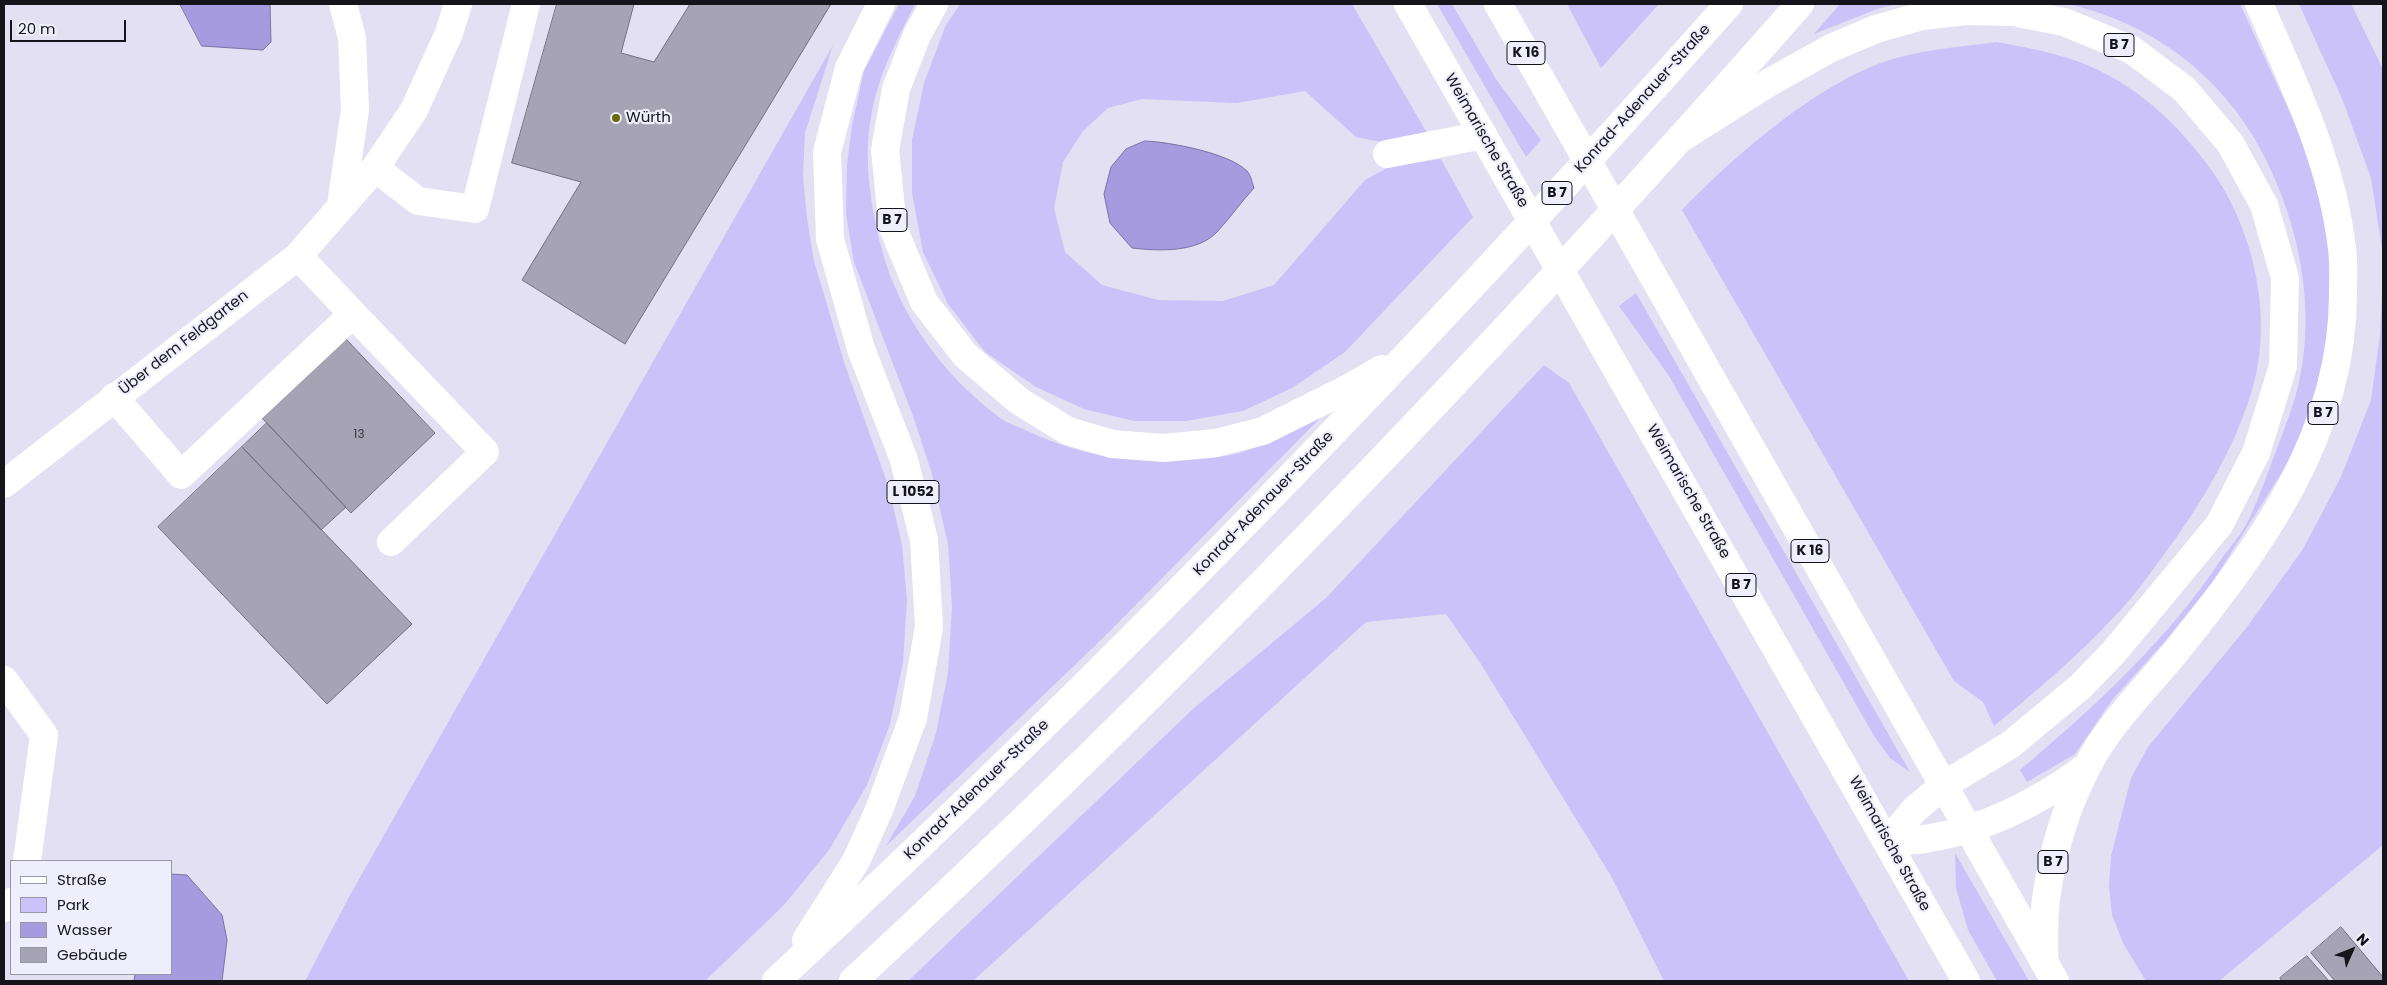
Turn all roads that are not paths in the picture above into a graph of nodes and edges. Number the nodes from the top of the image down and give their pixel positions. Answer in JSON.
{"nodes":[{"id":1,"x":343,"y":4,"type":"edge"},
{"id":2,"x":458,"y":4,"type":"edge"},
{"id":3,"x":526,"y":4,"type":"edge"},
{"id":4,"x":881,"y":4,"type":"edge"},
{"id":5,"x":934,"y":4,"type":"edge"},
{"id":6,"x":1408,"y":4,"type":"edge"},
{"id":7,"x":1498,"y":4,"type":"edge"},
{"id":8,"x":1729,"y":4,"type":"edge"},
{"id":9,"x":1800,"y":4,"type":"edge"},
{"id":10,"x":2259,"y":4,"type":"edge"},
{"id":11,"x":1483,"y":135,"type":"junction"},
{"id":12,"x":1680,"y":139,"type":"junction"},
{"id":13,"x":1387,"y":154,"type":"dead end"},
{"id":14,"x":375,"y":168,"type":"junction"},
{"id":15,"x":341,"y":205,"type":"junction"},
{"id":16,"x":298,"y":256,"type":"junction"},
{"id":17,"x":353,"y":314,"type":"junction"},
{"id":18,"x":1412,"y":352,"type":"junction"},
{"id":19,"x":114,"y":397,"type":"junction"},
{"id":20,"x":11,"y":478,"type":"edge"},
{"id":21,"x":391,"y":542,"type":"dead end"},
{"id":22,"x":4,"y":680,"type":"edge"},
{"id":23,"x":2087,"y":766,"type":"junction"},
{"id":24,"x":1944,"y":785,"type":"junction"},
{"id":25,"x":1969,"y":829,"type":"junction"},
{"id":26,"x":1888,"y":842,"type":"junction"},
{"id":27,"x":27,"y":860,"type":"edge"},
{"id":28,"x":2050,"y":972,"type":"edge"},
{"id":29,"x":781,"y":976,"type":"edge"},
{"id":30,"x":853,"y":981,"type":"edge"},
{"id":31,"x":1966,"y":981,"type":"edge"}],
"edges":[{"from":1,"to":15,"type":"main road"},
{"from":2,"to":14,"type":"main road","name":"Über dem Feldgarten"},
{"from":3,"to":14,"type":"main road"},
{"from":4,"to":29,"type":"main road","number":"L 1052"},
{"from":5,"to":18,"type":"main road","number":"B 7"},
{"from":6,"to":11,"type":"main road","name":"Weimarische Straße","number":"B 7"},
{"from":7,"to":24,"type":"main road","number":"K 16"},
{"from":8,"to":18,"type":"main road","name":"Konrad-Adenauer-Straße","number":"B 7"},
{"from":9,"to":12,"type":"main road","number":"B 7"},
{"from":10,"to":23,"type":"main road","number":"B 7"},
{"from":11,"to":13,"type":"main road"},
{"from":11,"to":26,"type":"main road","name":"Weimarische Straße","number":"B 7"},
{"from":12,"to":24,"type":"main road","number":"B 7"},
{"from":12,"to":30,"type":"main road","number":"B 7"},
{"from":14,"to":15,"type":"main road","name":"Über dem Feldgarten"},
{"from":15,"to":16,"type":"main road","name":"Über dem Feldgarten"},
{"from":16,"to":17,"type":"main road"},
{"from":16,"to":19,"type":"main road","name":"Über dem Feldgarten"},
{"from":17,"to":19,"type":"main road"},
{"from":17,"to":21,"type":"main road"},
{"from":18,"to":29,"type":"main road","name":"Konrad-Adenauer-Straße","number":"L 1052"},
{"from":19,"to":20,"type":"main road","name":"Über dem Feldgarten"},
{"from":22,"to":27,"type":"main road"},
{"from":23,"to":25,"type":"main road"},
{"from":23,"to":28,"type":"main road","number":"B 7"},
{"from":24,"to":25,"type":"main road","number":"K 16"},
{"from":24,"to":26,"type":"main road"},
{"from":25,"to":26,"type":"main road"},
{"from":25,"to":28,"type":"main road","number":"K 16"},
{"from":26,"to":31,"type":"main road","name":"Weimarische Straße","number":"B 7"}]}
